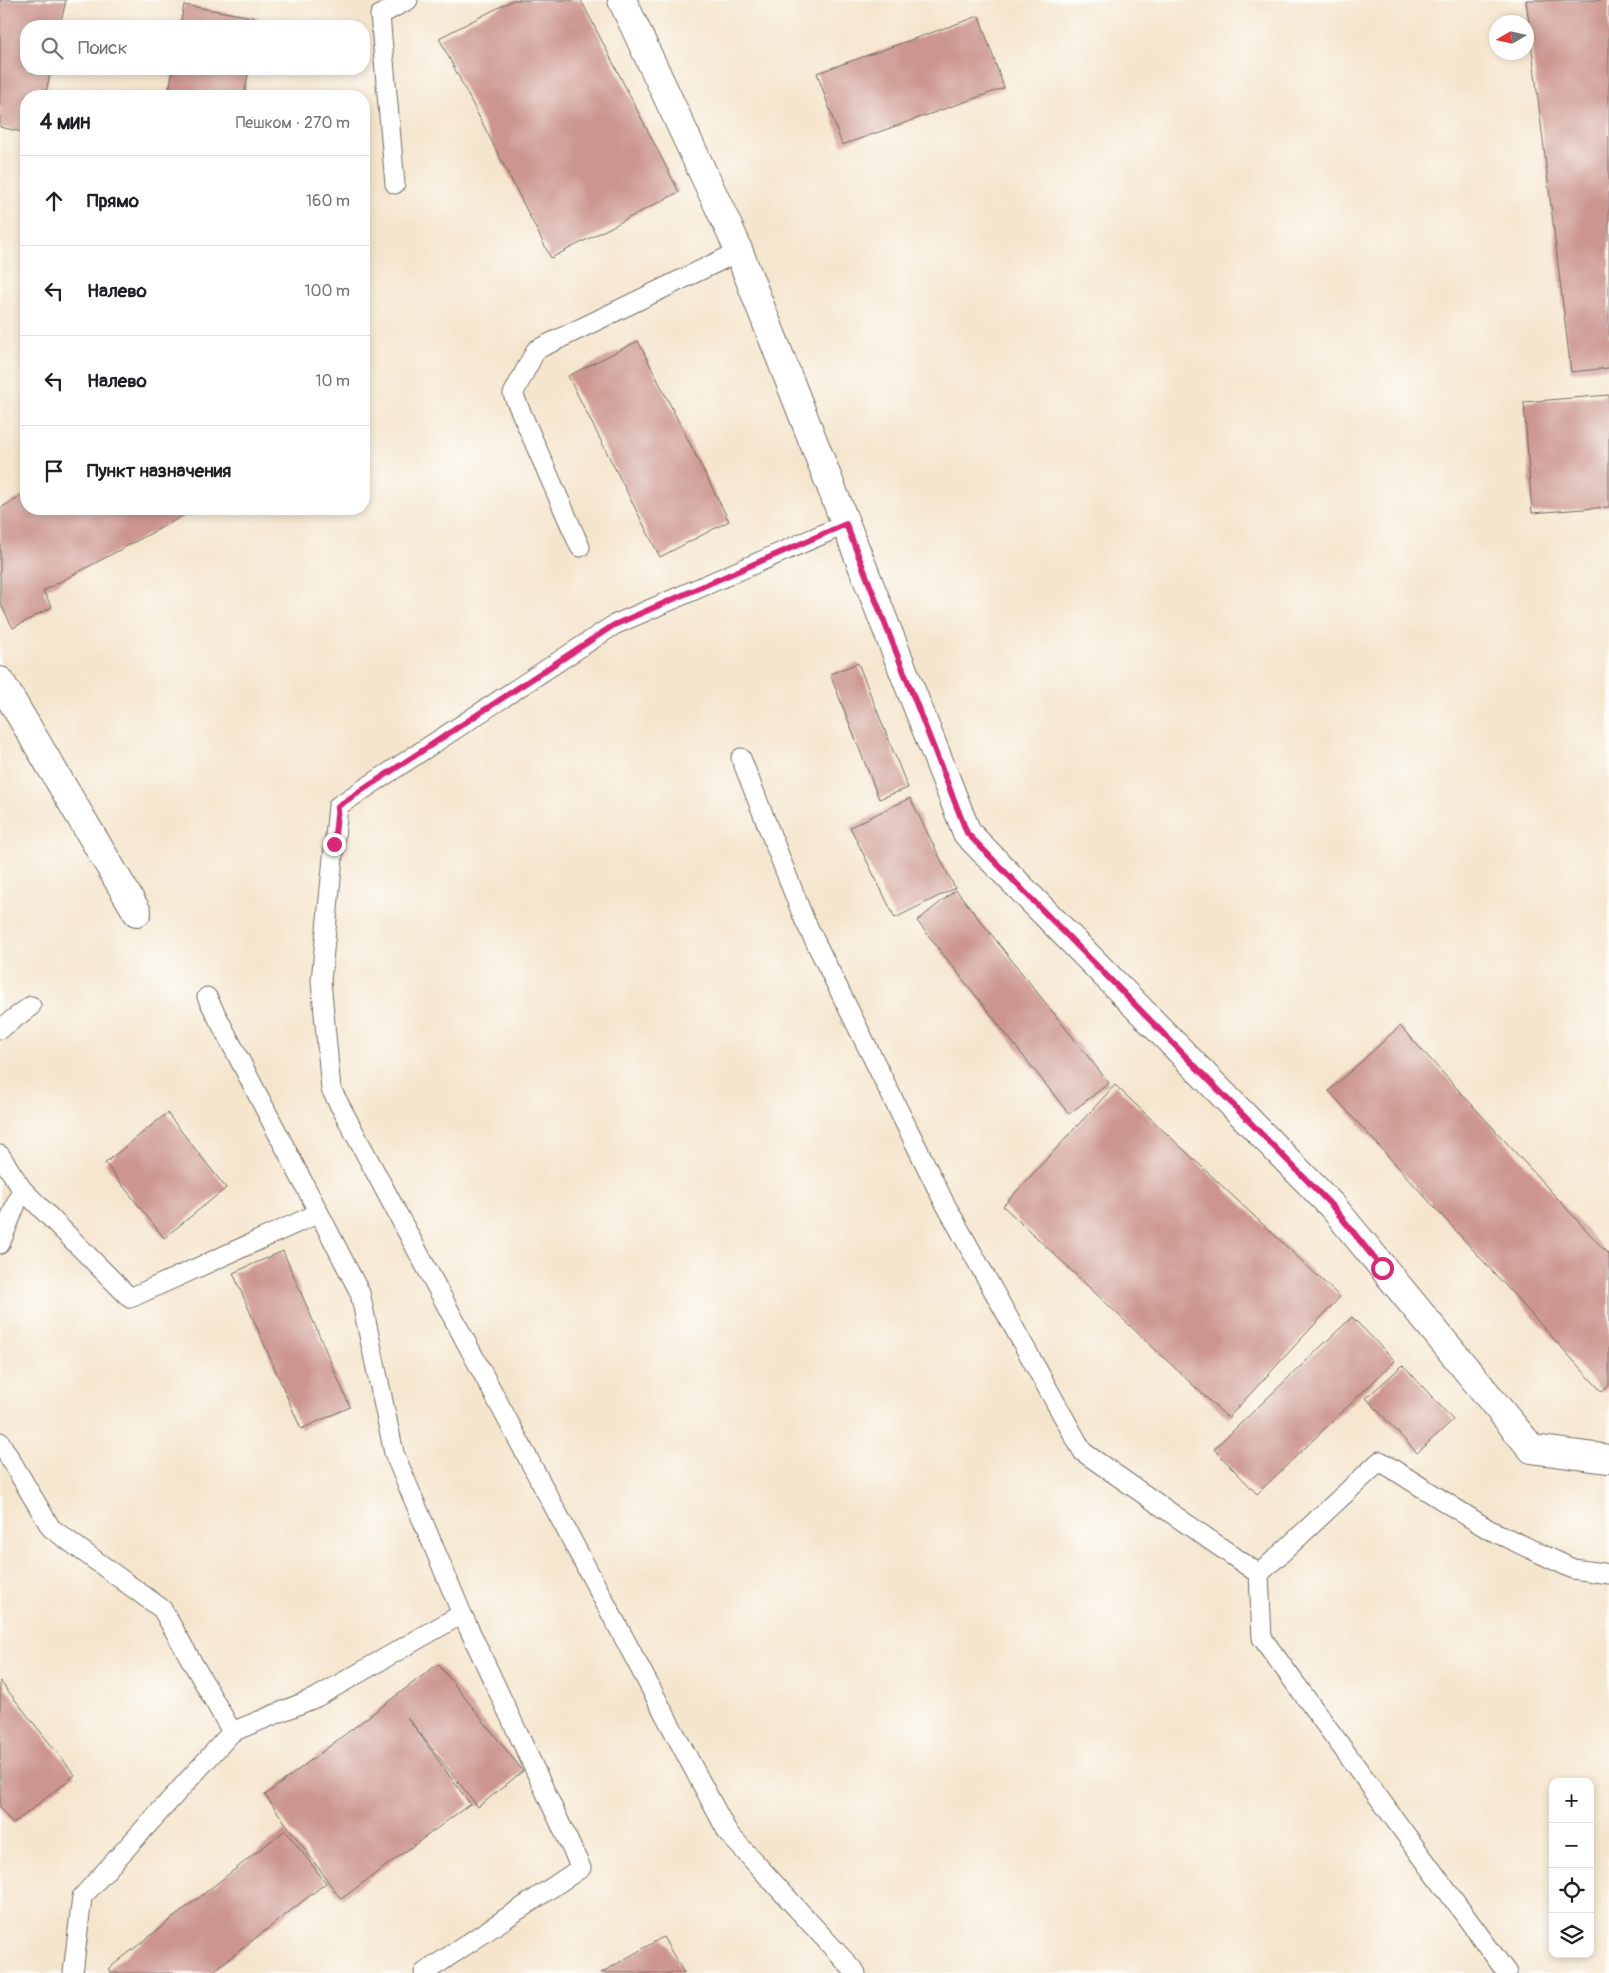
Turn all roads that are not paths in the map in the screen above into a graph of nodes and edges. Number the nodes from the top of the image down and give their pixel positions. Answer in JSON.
{"nodes":[{"id":1,"x":408,"y":0,"type":"edge"},
{"id":2,"x":622,"y":0,"type":"edge"},
{"id":3,"x":394,"y":184,"type":"dead end"},
{"id":4,"x":738,"y":252,"type":"junction"},
{"id":5,"x":846,"y":524,"type":"junction"},
{"id":6,"x":580,"y":548,"type":"dead end"},
{"id":7,"x":0,"y":681,"type":"edge"},
{"id":8,"x":740,"y":758,"type":"dead end"},
{"id":9,"x":138,"y":912,"type":"dead end"},
{"id":10,"x":206,"y":997,"type":"dead end"},
{"id":11,"x":31,"y":1006,"type":"dead end"},
{"id":12,"x":0,"y":1030,"type":"edge"},
{"id":13,"x":0,"y":1154,"type":"edge"},
{"id":14,"x":22,"y":1189,"type":"junction"},
{"id":15,"x":320,"y":1214,"type":"junction"},
{"id":16,"x":0,"y":1244,"type":"edge"},
{"id":17,"x":0,"y":1442,"type":"edge"},
{"id":18,"x":1609,"y":1459,"type":"edge"},
{"id":19,"x":1259,"y":1574,"type":"junction"},
{"id":20,"x":1609,"y":1574,"type":"edge"},
{"id":21,"x":462,"y":1614,"type":"junction"},
{"id":22,"x":232,"y":1732,"type":"junction"},
{"id":23,"x":73,"y":1973,"type":"edge"},
{"id":24,"x":424,"y":1973,"type":"edge"},
{"id":25,"x":856,"y":1973,"type":"edge"},
{"id":26,"x":1507,"y":1973,"type":"edge"}],
"edges":[{"from":1,"to":3,"type":"lane"},
{"from":2,"to":4,"type":"street"},
{"from":4,"to":5,"type":"street"},
{"from":4,"to":6,"type":"lane"},
{"from":5,"to":18,"type":"street"},
{"from":5,"to":25,"type":"lane"},
{"from":7,"to":9,"type":"street"},
{"from":8,"to":19,"type":"lane"},
{"from":10,"to":15,"type":"lane"},
{"from":11,"to":12,"type":"lane"},
{"from":13,"to":14,"type":"lane"},
{"from":14,"to":15,"type":"lane"},
{"from":14,"to":16,"type":"lane"},
{"from":15,"to":21,"type":"lane"},
{"from":17,"to":22,"type":"lane"},
{"from":19,"to":20,"type":"lane"},
{"from":19,"to":26,"type":"lane"},
{"from":21,"to":22,"type":"lane"},
{"from":21,"to":24,"type":"lane"},
{"from":22,"to":23,"type":"lane"}]}
